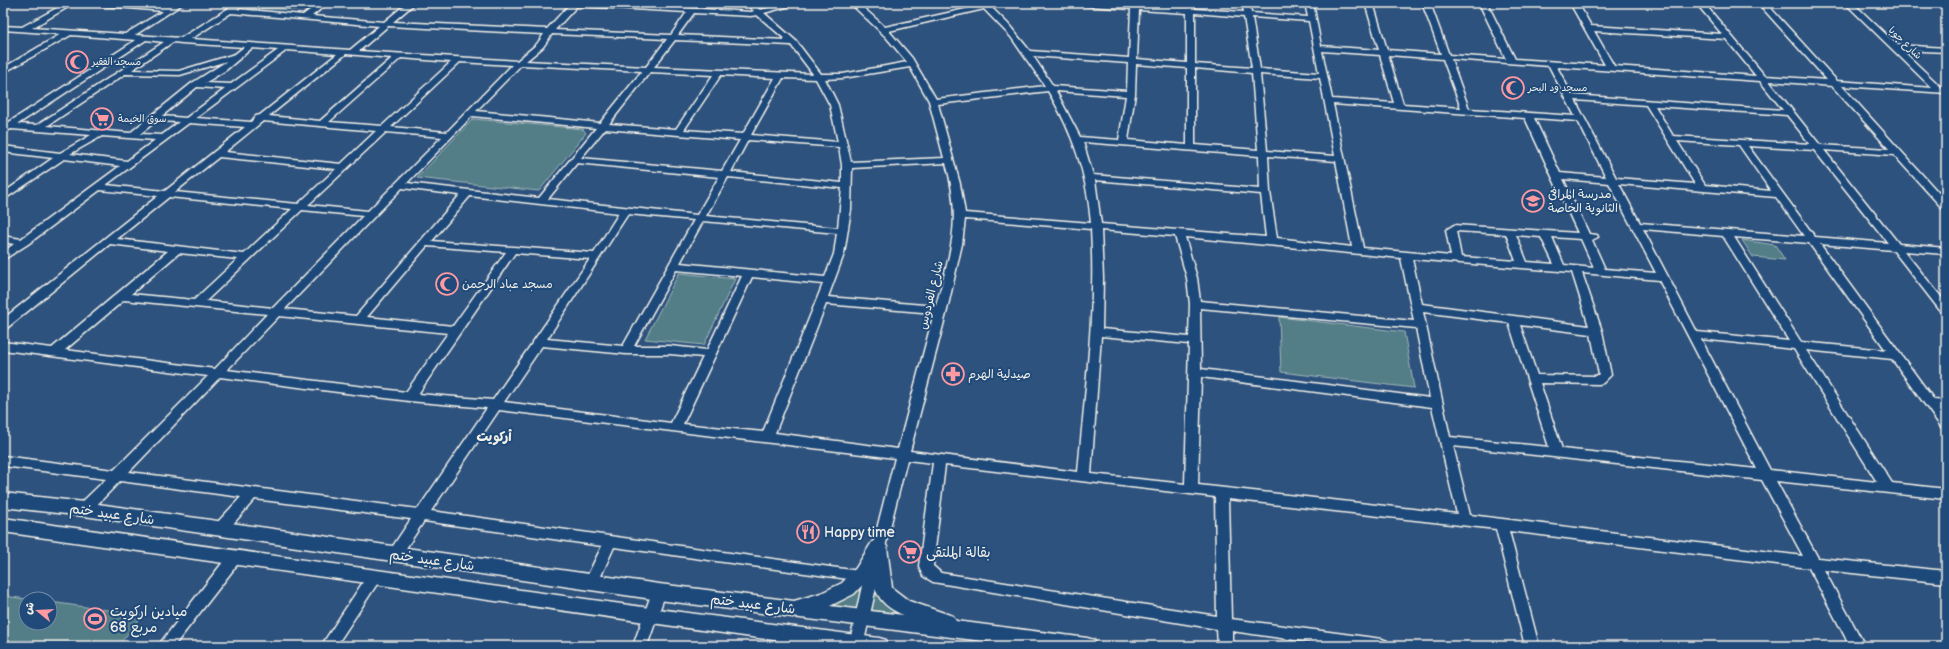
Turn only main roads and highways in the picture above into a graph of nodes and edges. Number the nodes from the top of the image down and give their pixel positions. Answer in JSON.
{"nodes":[{"id":1,"x":3,"y":500,"type":"edge"},
{"id":2,"x":3,"y":525,"type":"edge"},
{"id":3,"x":784,"y":608,"type":"junction"},
{"id":4,"x":774,"y":633,"type":"junction"},
{"id":5,"x":983,"y":633,"type":"junction"},
{"id":6,"x":856,"y":645,"type":"edge"},
{"id":7,"x":800,"y":646,"type":"edge"},
{"id":8,"x":879,"y":646,"type":"edge"},
{"id":9,"x":1087,"y":646,"type":"edge"}],
"edges":[{"from":1,"to":3,"type":"main road","name":"شارع عبيد ختم"},
{"from":2,"to":4,"type":"main road","name":"شارع عبيد ختم"},
{"from":3,"to":5,"type":"main road","name":"شارع عبيد ختم"},
{"from":3,"to":5,"type":"main road"},
{"from":4,"to":6,"type":"main road","name":"شارع عبيد ختم"},
{"from":4,"to":7,"type":"main road"},
{"from":5,"to":9,"type":"main road"},
{"from":6,"to":8,"type":"main road","name":"شارع عبيد ختم"}]}
